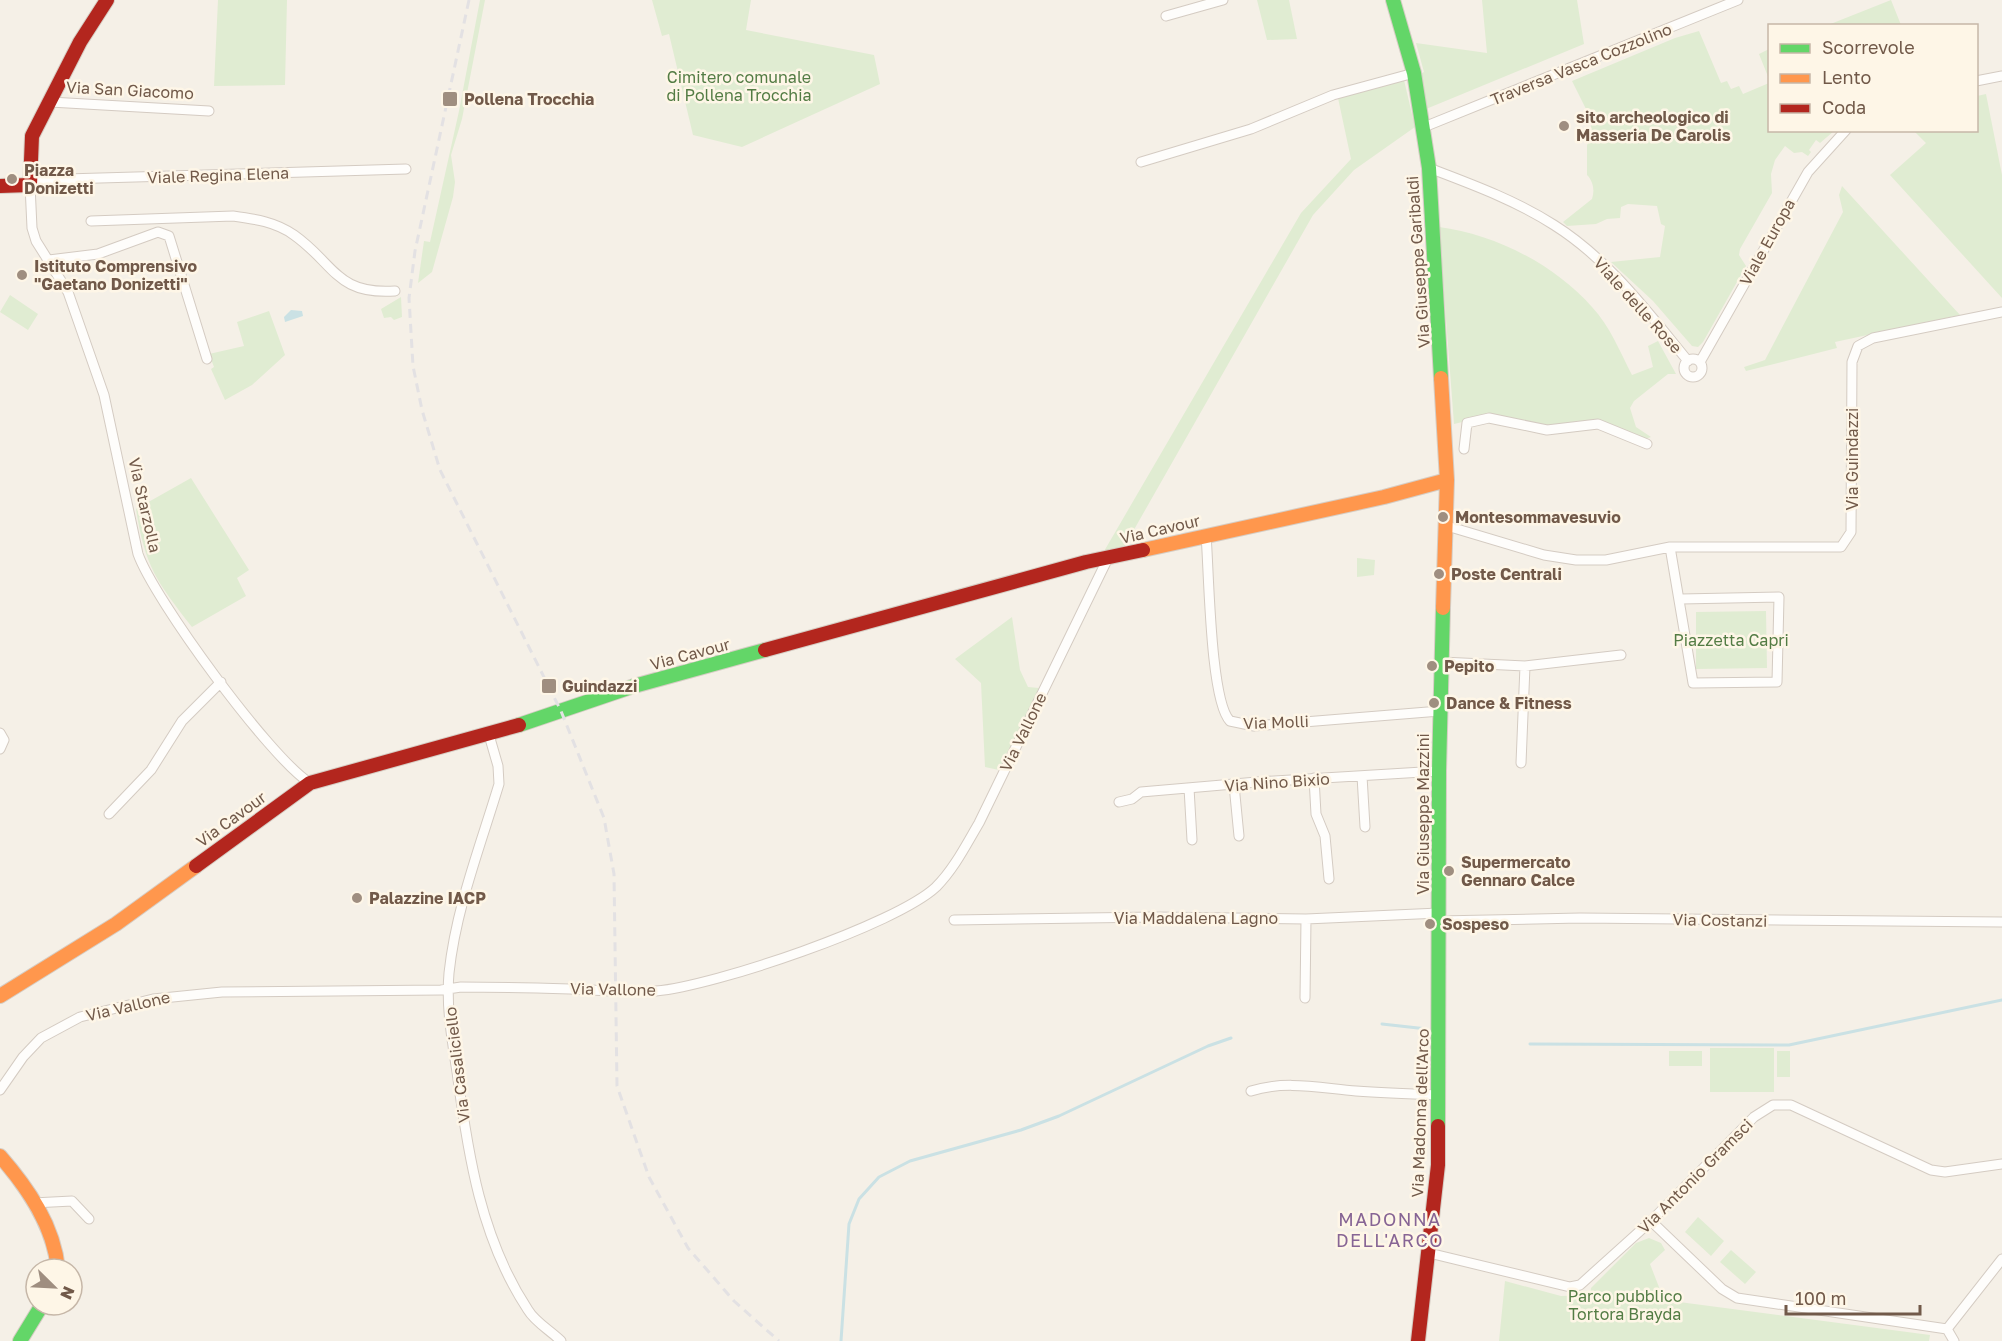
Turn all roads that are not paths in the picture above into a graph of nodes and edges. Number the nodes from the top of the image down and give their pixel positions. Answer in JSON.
{"nodes":[{"id":1,"x":107,"y":0,"type":"edge"},
{"id":2,"x":1223,"y":0,"type":"edge"},
{"id":3,"x":1393,"y":0,"type":"edge"},
{"id":4,"x":1738,"y":0,"type":"edge"},
{"id":5,"x":1166,"y":16,"type":"dead end"},
{"id":6,"x":1414,"y":73,"type":"junction"},
{"id":7,"x":2002,"y":76,"type":"edge"},
{"id":8,"x":1978,"y":81,"type":"edge"},
{"id":9,"x":50,"y":102,"type":"junction"},
{"id":10,"x":209,"y":111,"type":"dead end"},
{"id":11,"x":1424,"y":127,"type":"junction"},
{"id":12,"x":1844,"y":132,"type":"edge"},
{"id":13,"x":1141,"y":162,"type":"dead end"},
{"id":14,"x":1429,"y":168,"type":"junction"},
{"id":15,"x":406,"y":170,"type":"dead end"},
{"id":16,"x":0,"y":177,"type":"edge"},
{"id":17,"x":31,"y":180,"type":"junction"},
{"id":18,"x":0,"y":186,"type":"edge"},
{"id":19,"x":158,"y":218,"type":"junction"},
{"id":20,"x":91,"y":221,"type":"dead end"},
{"id":21,"x":158,"y":232,"type":"junction"},
{"id":22,"x":49,"y":260,"type":"junction"},
{"id":23,"x":395,"y":291,"type":"dead end"},
{"id":24,"x":2002,"y":312,"type":"edge"},
{"id":25,"x":207,"y":359,"type":"dead end"},
{"id":26,"x":1688,"y":361,"type":"junction"},
{"id":27,"x":1700,"y":362,"type":"junction"},
{"id":28,"x":1647,"y":444,"type":"dead end"},
{"id":29,"x":1464,"y":449,"type":"dead end"},
{"id":30,"x":1447,"y":480,"type":"junction"},
{"id":31,"x":1447,"y":526,"type":"junction"},
{"id":32,"x":1206,"y":535,"type":"junction"},
{"id":33,"x":1671,"y":547,"type":"junction"},
{"id":34,"x":1109,"y":556,"type":"junction"},
{"id":35,"x":1681,"y":599,"type":"junction"},
{"id":36,"x":1621,"y":655,"type":"dead end"},
{"id":37,"x":1442,"y":662,"type":"junction"},
{"id":38,"x":1525,"y":666,"type":"junction"},
{"id":39,"x":221,"y":682,"type":"junction"},
{"id":40,"x":1440,"y":711,"type":"junction"},
{"id":41,"x":0,"y":733,"type":"edge"},
{"id":42,"x":489,"y":735,"type":"junction"},
{"id":43,"x":0,"y":749,"type":"edge"},
{"id":44,"x":1521,"y":763,"type":"dead end"},
{"id":45,"x":1438,"y":771,"type":"junction"},
{"id":46,"x":1362,"y":776,"type":"junction"},
{"id":47,"x":1314,"y":778,"type":"junction"},
{"id":48,"x":310,"y":783,"type":"junction"},
{"id":49,"x":1234,"y":785,"type":"junction"},
{"id":50,"x":1189,"y":788,"type":"junction"},
{"id":51,"x":1119,"y":802,"type":"dead end"},
{"id":52,"x":108,"y":814,"type":"dead end"},
{"id":53,"x":1365,"y":827,"type":"dead end"},
{"id":54,"x":1239,"y":836,"type":"dead end"},
{"id":55,"x":1192,"y":840,"type":"dead end"},
{"id":56,"x":1329,"y":879,"type":"dead end"},
{"id":57,"x":1439,"y":917,"type":"junction"},
{"id":58,"x":1306,"y":919,"type":"junction"},
{"id":59,"x":954,"y":920,"type":"dead end"},
{"id":60,"x":2002,"y":922,"type":"edge"},
{"id":61,"x":449,"y":989,"type":"junction"},
{"id":62,"x":1,"y":992,"type":"edge"},
{"id":63,"x":1305,"y":998,"type":"dead end"},
{"id":64,"x":0,"y":1090,"type":"edge"},
{"id":65,"x":1251,"y":1091,"type":"dead end"},
{"id":66,"x":1440,"y":1095,"type":"junction"},
{"id":67,"x":0,"y":1156,"type":"edge"},
{"id":68,"x":2002,"y":1164,"type":"edge"},
{"id":69,"x":33,"y":1203,"type":"junction"},
{"id":70,"x":89,"y":1219,"type":"dead end"},
{"id":71,"x":1651,"y":1221,"type":"junction"},
{"id":72,"x":1430,"y":1253,"type":"junction"},
{"id":73,"x":56,"y":1257,"type":"edge"},
{"id":74,"x":2002,"y":1259,"type":"edge"},
{"id":75,"x":35,"y":1317,"type":"edge"},
{"id":76,"x":1947,"y":1329,"type":"junction"},
{"id":77,"x":20,"y":1341,"type":"edge"},
{"id":78,"x":561,"y":1341,"type":"edge"},
{"id":79,"x":1418,"y":1341,"type":"edge"},
{"id":80,"x":1954,"y":1341,"type":"edge"}],
"edges":[{"from":1,"to":9,"type":"street","name":"Via San Giacomo"},
{"from":2,"to":5,"type":"street"},
{"from":3,"to":6,"type":"street","name":"Via Giuseppe Garibaldi"},
{"from":4,"to":11,"type":"street","name":"Traversa Vasca Cozzolino"},
{"from":6,"to":11,"type":"street","name":"Via Giuseppe Garibaldi"},
{"from":6,"to":13,"type":"street"},
{"from":7,"to":8,"type":"street"},
{"from":9,"to":10,"type":"street","name":"Via San Giacomo"},
{"from":9,"to":17,"type":"street","name":"Via San Giacomo"},
{"from":11,"to":14,"type":"street","name":"Via Giuseppe Garibaldi"},
{"from":12,"to":27,"type":"street","name":"Viale Europa"},
{"from":14,"to":26,"type":"street","name":"Viale delle Rose"},
{"from":14,"to":30,"type":"street","name":"Via Giuseppe Garibaldi"},
{"from":15,"to":17,"type":"street","name":"Viale Regina Elena"},
{"from":16,"to":17,"type":"street"},
{"from":17,"to":18,"type":"street"},
{"from":17,"to":22,"type":"street","name":"Via Starzolla"},
{"from":19,"to":20,"type":"street"},
{"from":19,"to":21,"type":"street"},
{"from":19,"to":23,"type":"street"},
{"from":21,"to":22,"type":"street"},
{"from":21,"to":25,"type":"street"},
{"from":22,"to":39,"type":"street","name":"Via Starzolla"},
{"from":24,"to":33,"type":"street","name":"Via Guindazzi"},
{"from":26,"to":27,"type":"street"},
{"from":26,"to":27,"type":"street"},
{"from":28,"to":29,"type":"street"},
{"from":30,"to":31,"type":"street","name":"Via Giuseppe Garibaldi"},
{"from":30,"to":32,"type":"street","name":"Via Cavour"},
{"from":31,"to":33,"type":"street","name":"Via Guindazzi"},
{"from":31,"to":37,"type":"street","name":"Via Giuseppe Mazzini"},
{"from":32,"to":34,"type":"street","name":"Via Cavour"},
{"from":32,"to":40,"type":"street","name":"Via Molli"},
{"from":33,"to":35,"type":"street"},
{"from":34,"to":42,"type":"street","name":"Via Cavour"},
{"from":34,"to":61,"type":"street","name":"Via Vallone"},
{"from":35,"to":35,"type":"street"},
{"from":36,"to":38,"type":"street"},
{"from":37,"to":38,"type":"street"},
{"from":37,"to":40,"type":"street","name":"Via Giuseppe Mazzini"},
{"from":38,"to":44,"type":"street"},
{"from":39,"to":48,"type":"street","name":"Via Starzolla"},
{"from":39,"to":52,"type":"street"},
{"from":40,"to":45,"type":"street","name":"Via Giuseppe Mazzini"},
{"from":41,"to":43,"type":"street"},
{"from":42,"to":48,"type":"street","name":"Via Cavour"},
{"from":42,"to":61,"type":"street","name":"Via Casaliciello"},
{"from":45,"to":46,"type":"street","name":"Via Nino Bixio"},
{"from":45,"to":57,"type":"street","name":"Via Giuseppe Mazzini"},
{"from":46,"to":47,"type":"street","name":"Via Nino Bixio"},
{"from":46,"to":53,"type":"street"},
{"from":47,"to":49,"type":"street","name":"Via Nino Bixio"},
{"from":47,"to":56,"type":"street"},
{"from":48,"to":62,"type":"street","name":"Via Cavour"},
{"from":49,"to":50,"type":"street","name":"Via Nino Bixio"},
{"from":49,"to":54,"type":"street"},
{"from":50,"to":51,"type":"street","name":"Via Nino Bixio"},
{"from":50,"to":55,"type":"street"},
{"from":57,"to":58,"type":"street","name":"Via Maddalena Lagno"},
{"from":57,"to":60,"type":"street","name":"Via Costanzi"},
{"from":57,"to":66,"type":"street","name":"Via Madonna dell'Arco"},
{"from":58,"to":59,"type":"street","name":"Via Maddalena Lagno"},
{"from":58,"to":63,"type":"street"},
{"from":61,"to":64,"type":"street","name":"Via Vallone"},
{"from":61,"to":78,"type":"street","name":"Via Casaliciello"},
{"from":65,"to":66,"type":"street"},
{"from":66,"to":72,"type":"street","name":"Via Madonna dell'Arco"},
{"from":67,"to":69,"type":"street"},
{"from":68,"to":71,"type":"street","name":"Via Antonio Gramsci"},
{"from":69,"to":70,"type":"street"},
{"from":69,"to":73,"type":"street"},
{"from":71,"to":72,"type":"street","name":"Via Antonio Gramsci"},
{"from":71,"to":76,"type":"street"},
{"from":72,"to":79,"type":"street","name":"Via Madonna dell'Arco"},
{"from":74,"to":76,"type":"street"},
{"from":75,"to":77,"type":"street"},
{"from":76,"to":80,"type":"street"}]}
